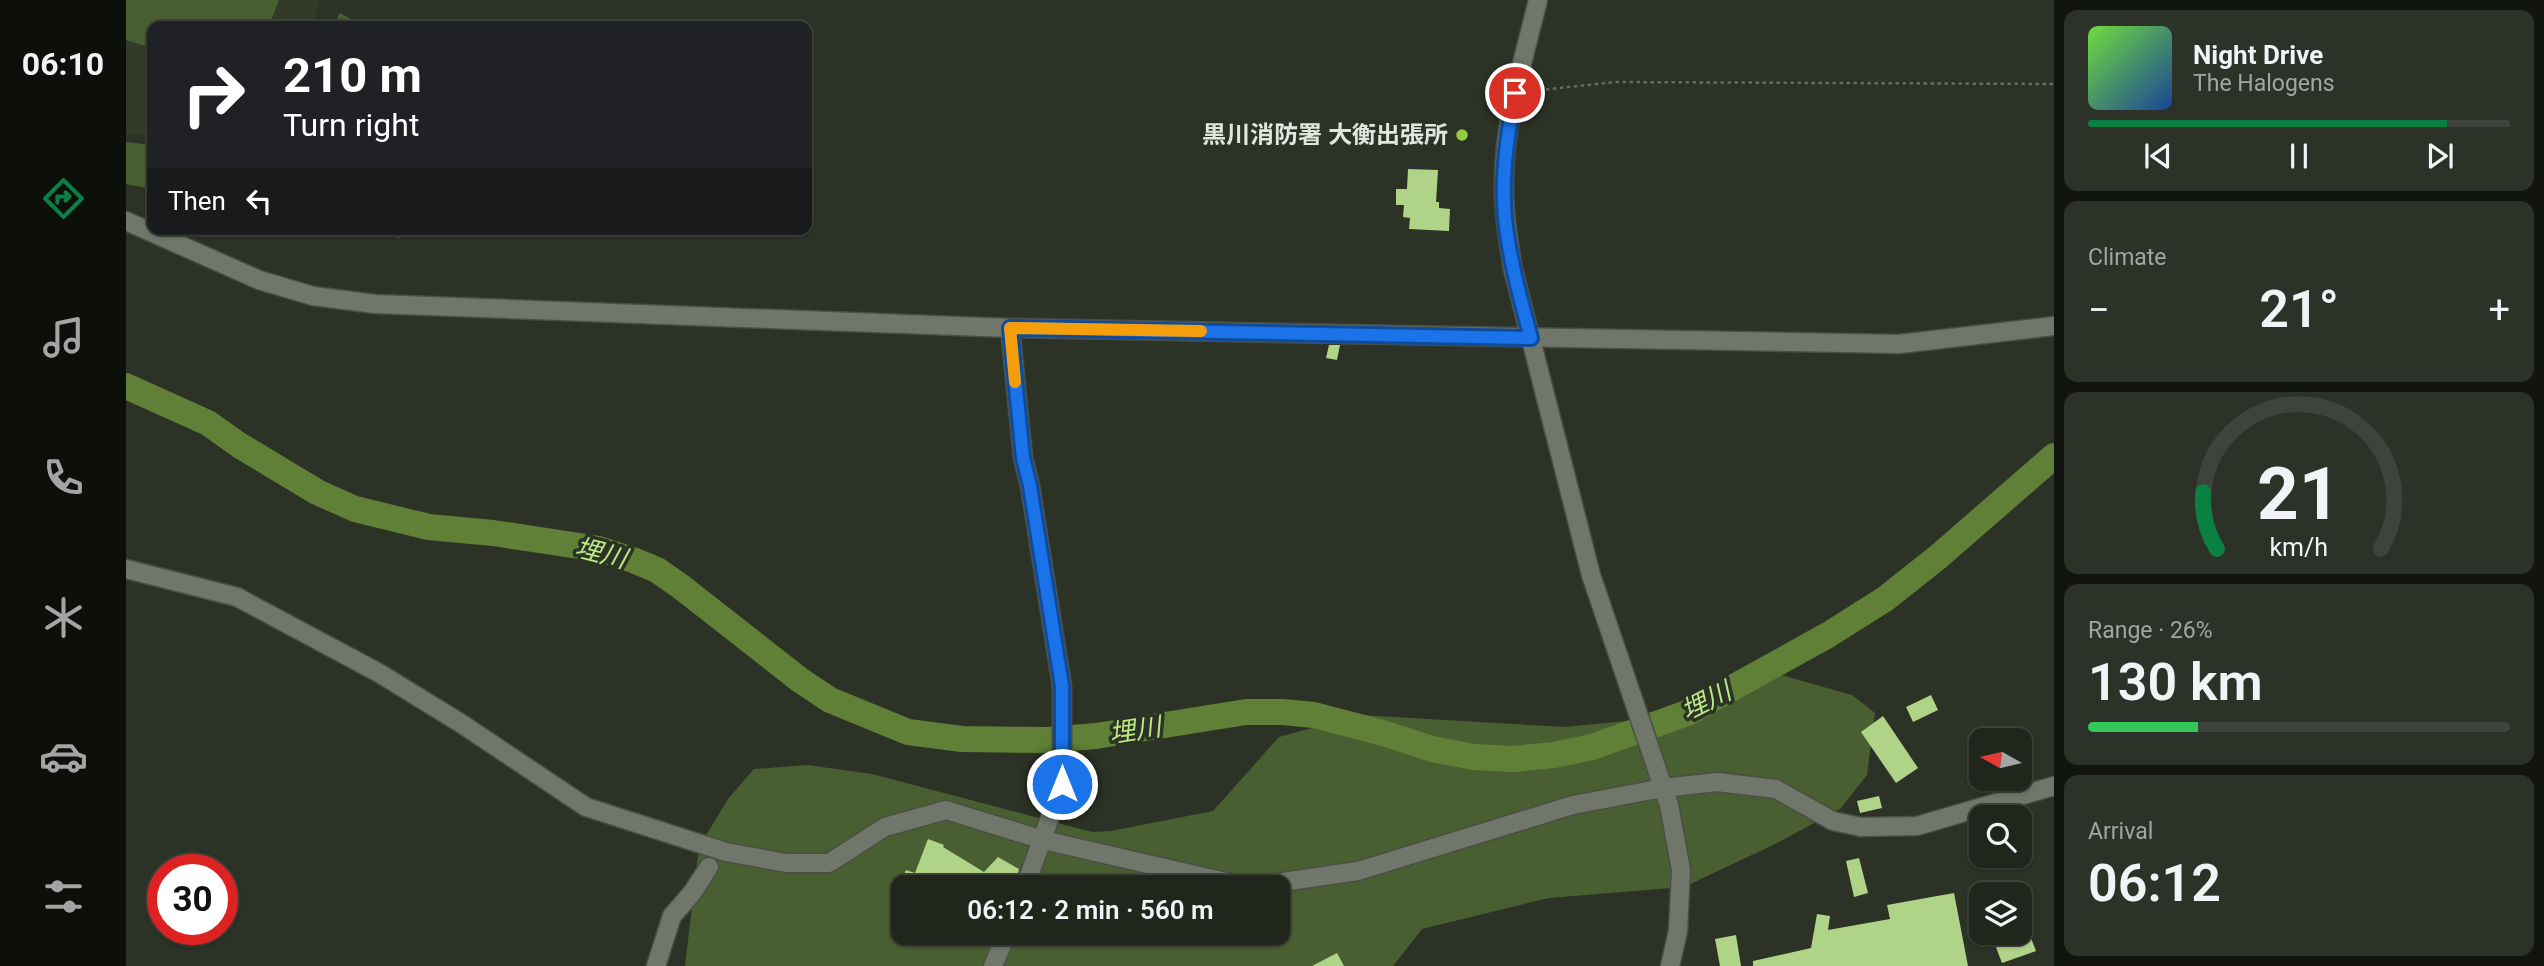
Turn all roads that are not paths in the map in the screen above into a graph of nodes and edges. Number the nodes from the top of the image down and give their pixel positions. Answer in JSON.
{"nodes":[{"id":1,"x":1538,"y":0,"type":"edge"},
{"id":2,"x":126,"y":221,"type":"edge"},
{"id":3,"x":147,"y":230,"type":"edge"},
{"id":4,"x":158,"y":235,"type":"edge"},
{"id":5,"x":2054,"y":326,"type":"edge"},
{"id":6,"x":1010,"y":328,"type":"junction"},
{"id":7,"x":1531,"y":338,"type":"junction"},
{"id":8,"x":126,"y":569,"type":"edge"},
{"id":9,"x":1661,"y":784,"type":"junction"},
{"id":10,"x":2054,"y":786,"type":"edge"},
{"id":11,"x":1043,"y":840,"type":"junction"},
{"id":12,"x":709,"y":867,"type":"dead end"},
{"id":13,"x":1030,"y":875,"type":"edge"},
{"id":14,"x":1196,"y":875,"type":"edge"},
{"id":15,"x":1290,"y":881,"type":"edge"},
{"id":16,"x":1002,"y":945,"type":"edge"},
{"id":17,"x":656,"y":966,"type":"edge"},
{"id":18,"x":993,"y":966,"type":"edge"},
{"id":19,"x":1670,"y":966,"type":"edge"}],
"edges":[{"from":1,"to":7,"type":"street"},
{"from":2,"to":3,"type":"street"},
{"from":4,"to":6,"type":"street"},
{"from":5,"to":7,"type":"street"},
{"from":6,"to":7,"type":"street"},
{"from":6,"to":11,"type":"street"},
{"from":7,"to":9,"type":"street"},
{"from":8,"to":11,"type":"street"},
{"from":9,"to":10,"type":"street"},
{"from":9,"to":15,"type":"street"},
{"from":9,"to":19,"type":"street"},
{"from":11,"to":13,"type":"street"},
{"from":11,"to":14,"type":"street"},
{"from":12,"to":17,"type":"street"},
{"from":16,"to":18,"type":"street"}]}
